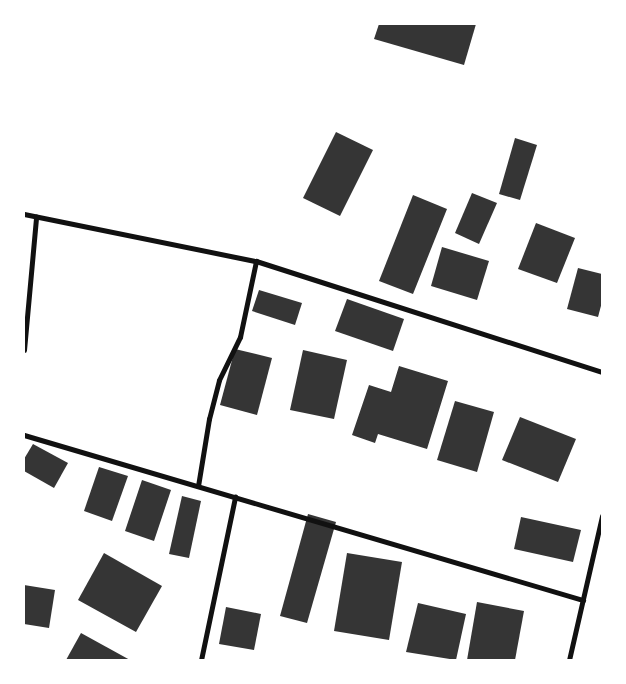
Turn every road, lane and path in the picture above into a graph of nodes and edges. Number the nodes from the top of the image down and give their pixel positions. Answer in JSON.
{"nodes":[{"id":1,"x":24,"y":214,"type":"edge"},
{"id":2,"x":36,"y":217,"type":"junction"},
{"id":3,"x":256,"y":261,"type":"junction"},
{"id":4,"x":24,"y":350,"type":"edge"},
{"id":5,"x":602,"y":372,"type":"edge"},
{"id":6,"x":24,"y":435,"type":"edge"},
{"id":7,"x":198,"y":486,"type":"junction"},
{"id":8,"x":236,"y":497,"type":"junction"},
{"id":9,"x":602,"y":516,"type":"edge"},
{"id":10,"x":582,"y":600,"type":"junction"},
{"id":11,"x":200,"y":660,"type":"edge"},
{"id":12,"x":568,"y":660,"type":"edge"}],
"edges":[{"from":1,"to":2,"type":"street"},
{"from":2,"to":3,"type":"street"},
{"from":2,"to":4,"type":"street"},
{"from":3,"to":5,"type":"street"},
{"from":3,"to":7,"type":"street"},
{"from":6,"to":7,"type":"street"},
{"from":7,"to":8,"type":"street"},
{"from":8,"to":10,"type":"street"},
{"from":8,"to":11,"type":"street"},
{"from":9,"to":10,"type":"street"},
{"from":10,"to":12,"type":"street"}]}
